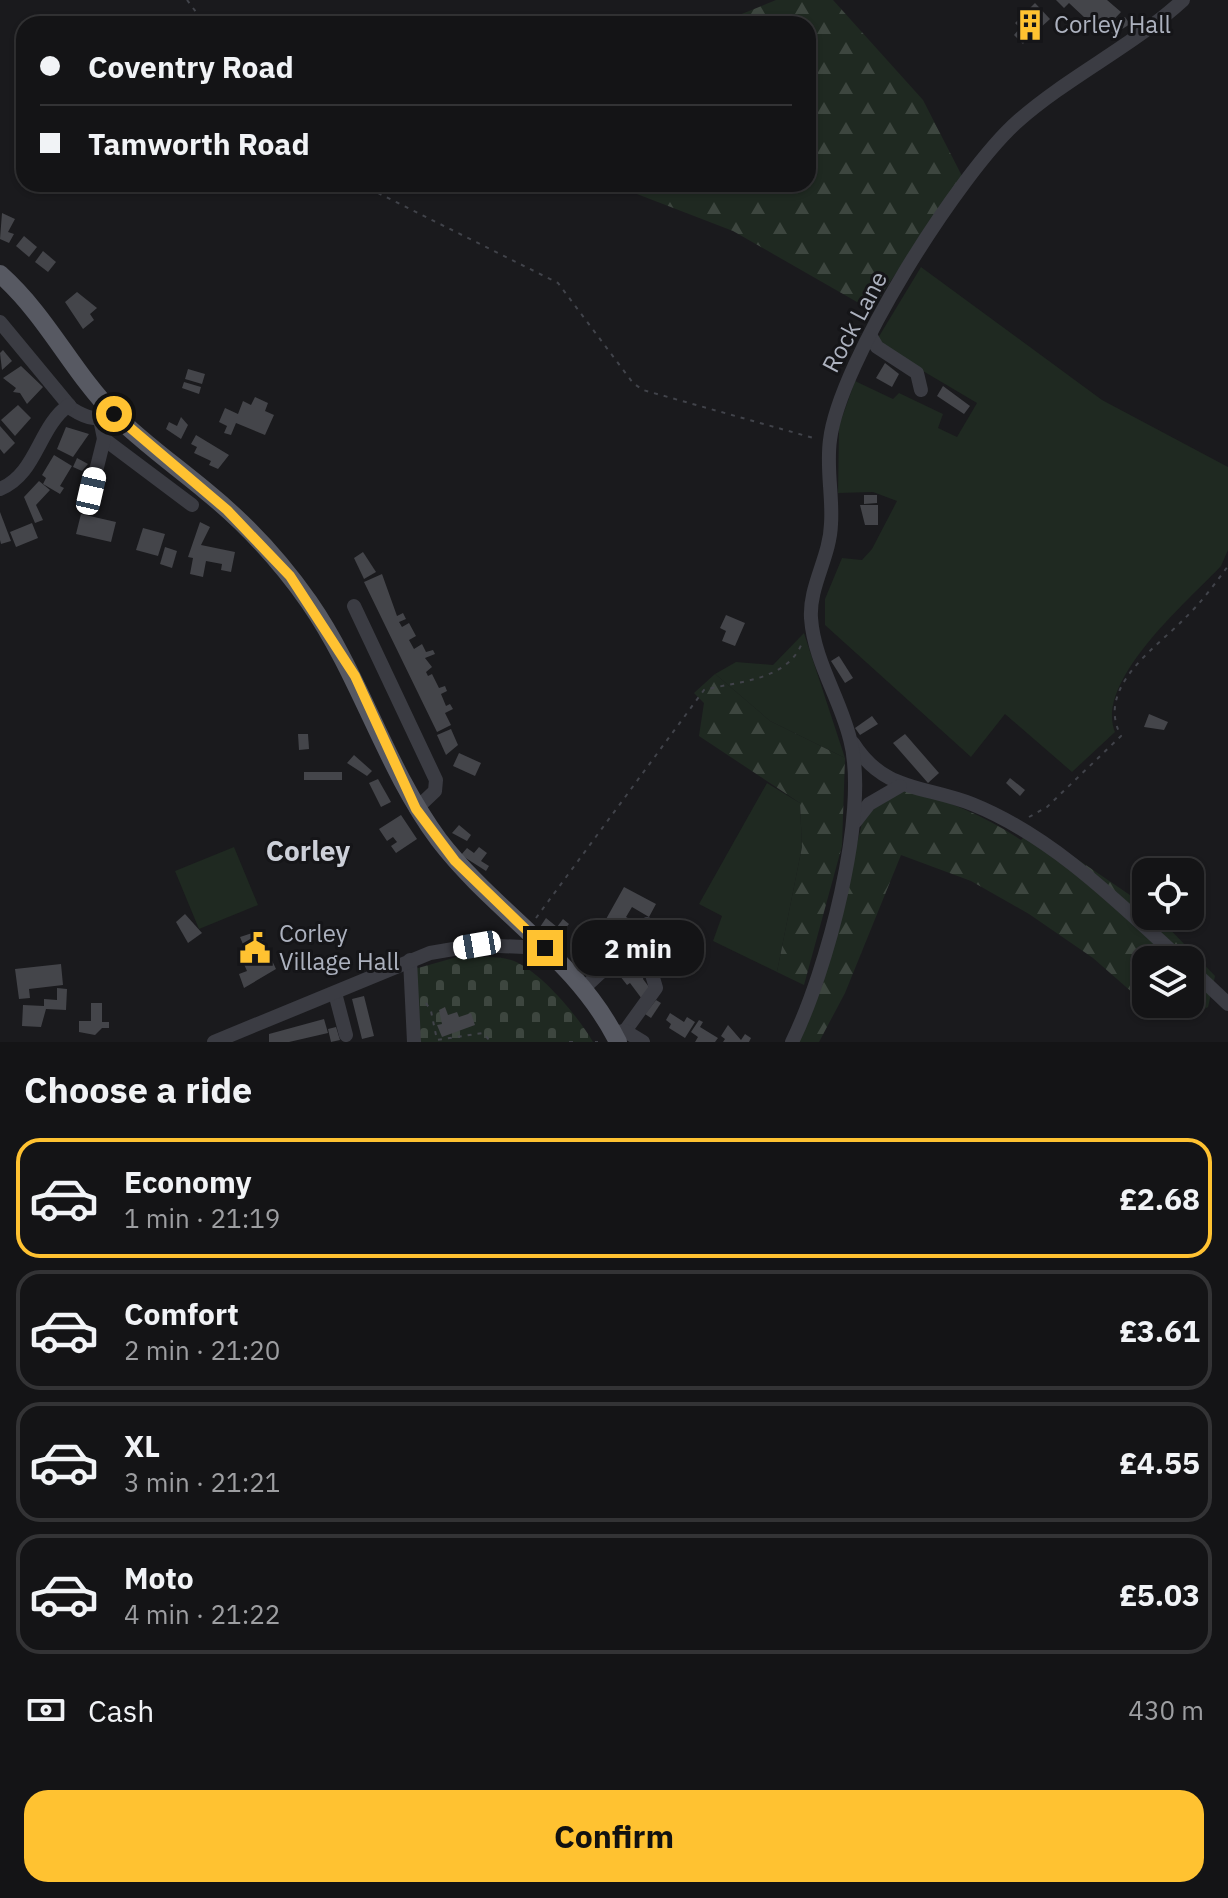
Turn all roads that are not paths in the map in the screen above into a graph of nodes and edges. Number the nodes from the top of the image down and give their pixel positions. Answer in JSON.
{"nodes":[{"id":1,"x":1174,"y":3,"type":"edge"},
{"id":2,"x":0,"y":274,"type":"edge"},
{"id":3,"x":0,"y":322,"type":"edge"},
{"id":4,"x":870,"y":335,"type":"junction"},
{"id":5,"x":921,"y":390,"type":"dead end"},
{"id":6,"x":69,"y":405,"type":"junction"},
{"id":7,"x":107,"y":416,"type":"junction"},
{"id":8,"x":104,"y":439,"type":"junction"},
{"id":9,"x":0,"y":489,"type":"edge"},
{"id":10,"x":91,"y":491,"type":"dead end"},
{"id":11,"x":192,"y":505,"type":"dead end"},
{"id":12,"x":354,"y":606,"type":"dead end"},
{"id":13,"x":850,"y":739,"type":"junction"},
{"id":14,"x":900,"y":786,"type":"junction"},
{"id":15,"x":416,"y":809,"type":"junction"},
{"id":16,"x":855,"y":822,"type":"junction"},
{"id":17,"x":647,"y":924,"type":"dead end"},
{"id":18,"x":523,"y":928,"type":"junction"},
{"id":19,"x":477,"y":945,"type":"junction"},
{"id":20,"x":1165,"y":946,"type":"edge"},
{"id":21,"x":545,"y":948,"type":"junction"},
{"id":22,"x":410,"y":960,"type":"junction"},
{"id":23,"x":651,"y":971,"type":"dead end"},
{"id":24,"x":1204,"y":981,"type":"edge"},
{"id":25,"x":584,"y":988,"type":"junction"},
{"id":26,"x":335,"y":993,"type":"junction"},
{"id":27,"x":1228,"y":1004,"type":"edge"},
{"id":28,"x":346,"y":1035,"type":"dead end"},
{"id":29,"x":610,"y":1038,"type":"edge"},
{"id":30,"x":214,"y":1042,"type":"edge"},
{"id":31,"x":414,"y":1042,"type":"edge"},
{"id":32,"x":643,"y":1042,"type":"edge"},
{"id":33,"x":792,"y":1042,"type":"edge"}],
"edges":[{"from":1,"to":4,"type":"street","name":"Rock Lane"},
{"from":2,"to":7,"type":"main road"},
{"from":3,"to":6,"type":"street"},
{"from":4,"to":5,"type":"street"},
{"from":4,"to":13,"type":"street","name":"Rock Lane"},
{"from":6,"to":7,"type":"street"},
{"from":6,"to":9,"type":"street"},
{"from":7,"to":8,"type":"street"},
{"from":7,"to":15,"type":"main road"},
{"from":8,"to":10,"type":"street"},
{"from":8,"to":11,"type":"street"},
{"from":12,"to":15,"type":"street"},
{"from":13,"to":14,"type":"street"},
{"from":13,"to":16,"type":"street","name":"Rock Lane"},
{"from":14,"to":16,"type":"street"},
{"from":14,"to":20,"type":"street"},
{"from":15,"to":18,"type":"main road"},
{"from":16,"to":33,"type":"street","name":"Rock Lane"},
{"from":17,"to":25,"type":"street"},
{"from":18,"to":19,"type":"street"},
{"from":18,"to":21,"type":"main road"},
{"from":19,"to":21,"type":"street"},
{"from":19,"to":22,"type":"street"},
{"from":21,"to":25,"type":"main road"},
{"from":22,"to":26,"type":"street"},
{"from":22,"to":31,"type":"street"},
{"from":23,"to":29,"type":"street"},
{"from":24,"to":27,"type":"street"},
{"from":25,"to":29,"type":"main road"},
{"from":26,"to":28,"type":"street"},
{"from":26,"to":30,"type":"street"},
{"from":29,"to":32,"type":"street"}]}
